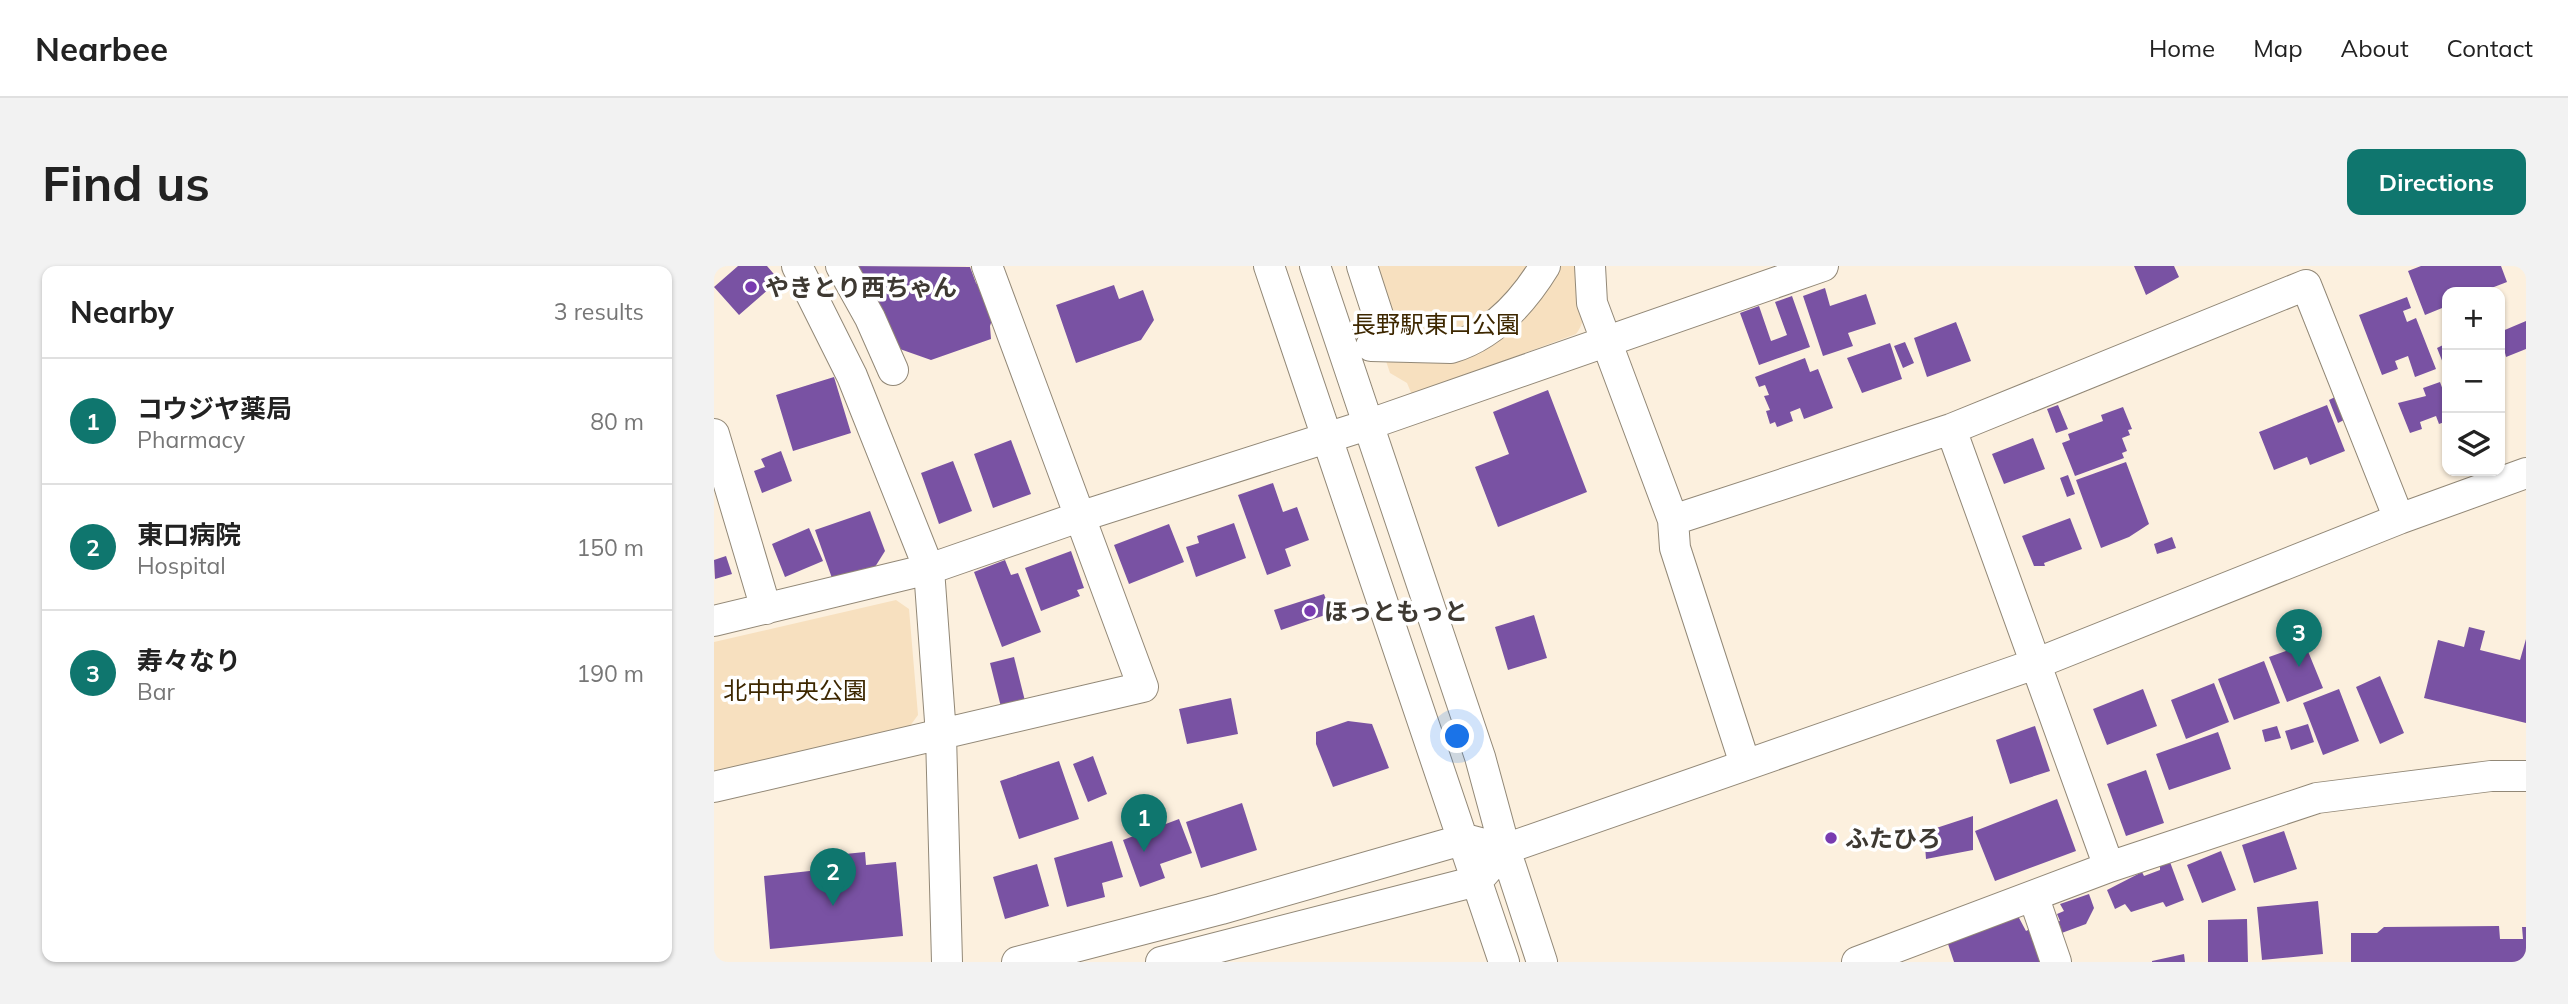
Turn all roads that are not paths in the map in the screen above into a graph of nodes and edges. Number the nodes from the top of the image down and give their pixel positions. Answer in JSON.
{"nodes":[{"id":1,"x":797,"y":266,"type":"edge"},
{"id":2,"x":841,"y":266,"type":"edge"},
{"id":3,"x":986,"y":266,"type":"edge"},
{"id":4,"x":1269,"y":266,"type":"edge"},
{"id":5,"x":1315,"y":266,"type":"edge"},
{"id":6,"x":1362,"y":266,"type":"edge"},
{"id":7,"x":1545,"y":266,"type":"edge"},
{"id":8,"x":1590,"y":266,"type":"edge"},
{"id":9,"x":1823,"y":266,"type":"edge"},
{"id":10,"x":2303,"y":276,"type":"edge"},
{"id":11,"x":1608,"y":341,"type":"junction"},
{"id":12,"x":893,"y":370,"type":"dead end"},
{"id":13,"x":1367,"y":425,"type":"junction"},
{"id":14,"x":1951,"y":429,"type":"junction"},
{"id":15,"x":714,"y":435,"type":"edge"},
{"id":16,"x":1326,"y":438,"type":"junction"},
{"id":17,"x":2526,"y":472,"type":"edge"},
{"id":18,"x":1079,"y":517,"type":"junction"},
{"id":19,"x":2399,"y":519,"type":"junction"},
{"id":20,"x":1673,"y":520,"type":"junction"},
{"id":21,"x":929,"y":569,"type":"junction"},
{"id":22,"x":766,"y":610,"type":"junction"},
{"id":23,"x":714,"y":621,"type":"edge"},
{"id":24,"x":2035,"y":664,"type":"junction"},
{"id":25,"x":941,"y":735,"type":"junction"},
{"id":26,"x":1745,"y":764,"type":"junction"},
{"id":27,"x":2526,"y":776,"type":"edge"},
{"id":28,"x":714,"y":787,"type":"edge"},
{"id":29,"x":1465,"y":839,"type":"junction"},
{"id":30,"x":1505,"y":849,"type":"junction"},
{"id":31,"x":2109,"y":867,"type":"junction"},
{"id":32,"x":1476,"y":881,"type":"junction"},
{"id":33,"x":2034,"y":898,"type":"junction"},
{"id":34,"x":1241,"y":953,"type":"edge"},
{"id":35,"x":947,"y":962,"type":"edge"},
{"id":36,"x":1017,"y":962,"type":"edge"},
{"id":37,"x":1161,"y":962,"type":"edge"},
{"id":38,"x":1504,"y":962,"type":"edge"},
{"id":39,"x":1542,"y":962,"type":"edge"},
{"id":40,"x":1857,"y":962,"type":"edge"},
{"id":41,"x":2056,"y":962,"type":"edge"}],
"edges":[{"from":1,"to":21,"type":"street"},
{"from":2,"to":12,"type":"street"},
{"from":3,"to":18,"type":"street"},
{"from":4,"to":16,"type":"street"},
{"from":5,"to":13,"type":"street"},
{"from":6,"to":7,"type":"street"},
{"from":8,"to":11,"type":"street"},
{"from":9,"to":11,"type":"street"},
{"from":10,"to":14,"type":"street"},
{"from":10,"to":19,"type":"street"},
{"from":11,"to":13,"type":"street"},
{"from":11,"to":20,"type":"street"},
{"from":13,"to":16,"type":"street"},
{"from":13,"to":30,"type":"street"},
{"from":14,"to":20,"type":"street"},
{"from":14,"to":24,"type":"street"},
{"from":15,"to":22,"type":"street"},
{"from":16,"to":18,"type":"street"},
{"from":16,"to":29,"type":"street"},
{"from":17,"to":19,"type":"street"},
{"from":18,"to":21,"type":"street"},
{"from":18,"to":25,"type":"street"},
{"from":19,"to":24,"type":"street"},
{"from":20,"to":26,"type":"street"},
{"from":21,"to":22,"type":"street"},
{"from":21,"to":25,"type":"street"},
{"from":22,"to":23,"type":"street"},
{"from":24,"to":26,"type":"street"},
{"from":24,"to":31,"type":"street"},
{"from":25,"to":28,"type":"street"},
{"from":25,"to":35,"type":"street"},
{"from":26,"to":30,"type":"street"},
{"from":27,"to":31,"type":"street"},
{"from":29,"to":30,"type":"street"},
{"from":29,"to":32,"type":"street"},
{"from":29,"to":36,"type":"street"},
{"from":30,"to":32,"type":"street"},
{"from":30,"to":39,"type":"street"},
{"from":31,"to":33,"type":"street"},
{"from":32,"to":34,"type":"street"},
{"from":32,"to":38,"type":"street"},
{"from":33,"to":40,"type":"street"},
{"from":33,"to":41,"type":"street"},
{"from":34,"to":37,"type":"street"}]}
